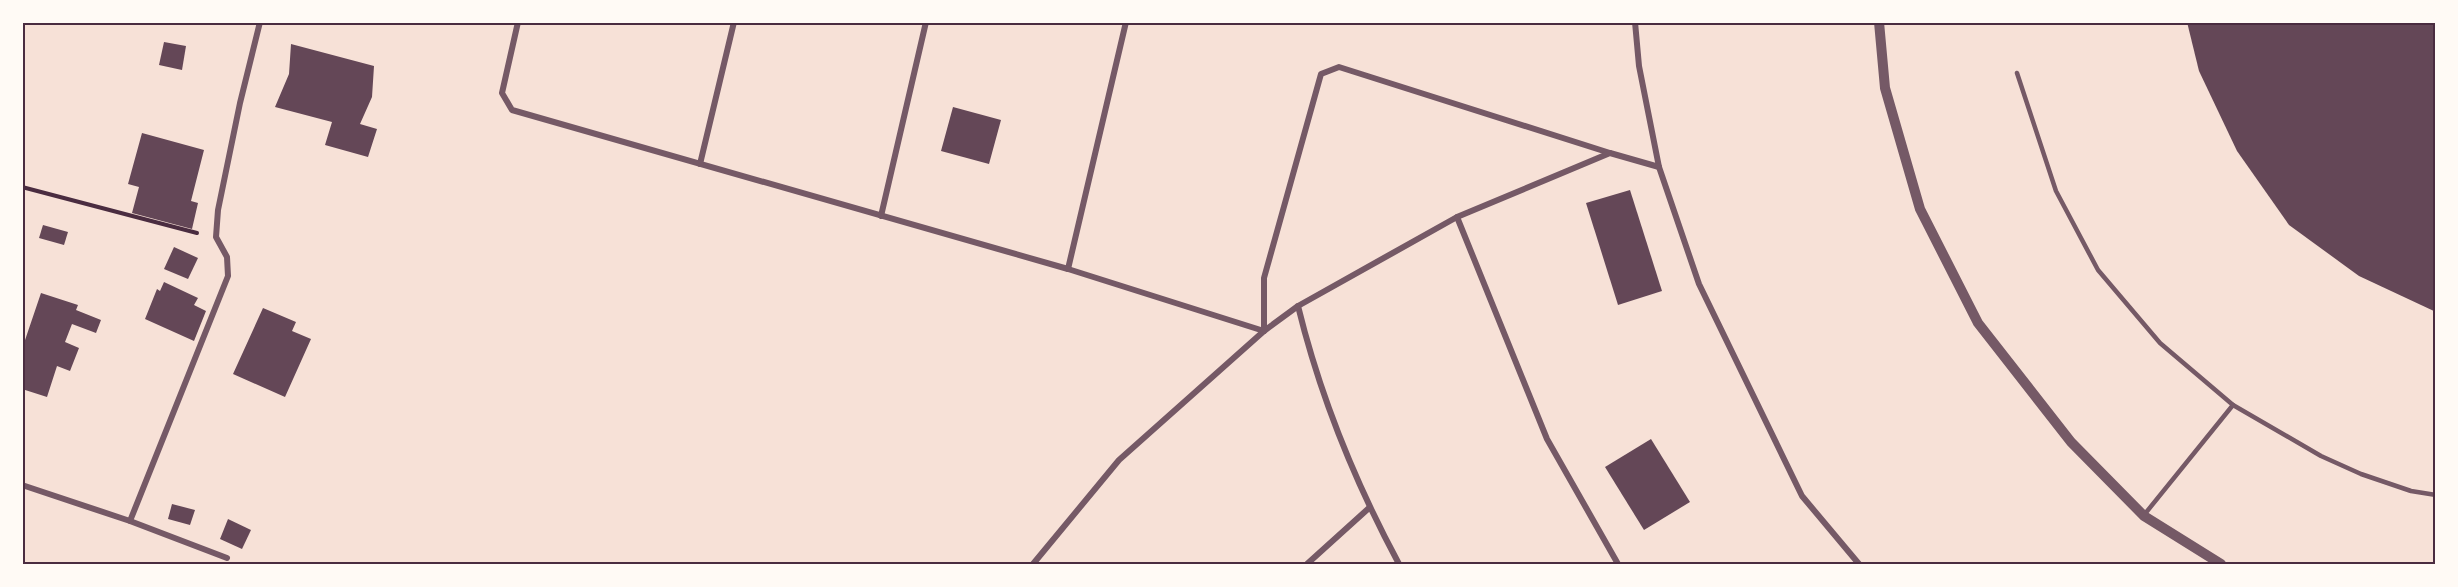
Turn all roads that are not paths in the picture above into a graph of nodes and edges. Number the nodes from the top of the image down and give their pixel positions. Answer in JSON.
{"nodes":[{"id":1,"x":260,"y":22,"type":"edge"},
{"id":2,"x":518,"y":22,"type":"edge"},
{"id":3,"x":734,"y":22,"type":"edge"},
{"id":4,"x":926,"y":22,"type":"edge"},
{"id":5,"x":1126,"y":22,"type":"edge"},
{"id":6,"x":1635,"y":22,"type":"edge"},
{"id":7,"x":1879,"y":22,"type":"edge"},
{"id":8,"x":2017,"y":73,"type":"dead end"},
{"id":9,"x":1610,"y":153,"type":"junction"},
{"id":10,"x":700,"y":164,"type":"junction"},
{"id":11,"x":1659,"y":167,"type":"junction"},
{"id":12,"x":881,"y":216,"type":"junction"},
{"id":13,"x":1457,"y":217,"type":"junction"},
{"id":14,"x":1068,"y":269,"type":"junction"},
{"id":15,"x":1298,"y":306,"type":"junction"},
{"id":16,"x":1264,"y":331,"type":"junction"},
{"id":17,"x":2233,"y":405,"type":"junction"},
{"id":18,"x":22,"y":485,"type":"edge"},
{"id":19,"x":2436,"y":495,"type":"edge"},
{"id":20,"x":1369,"y":508,"type":"junction"},
{"id":21,"x":2144,"y":516,"type":"junction"},
{"id":22,"x":130,"y":521,"type":"junction"},
{"id":23,"x":227,"y":558,"type":"dead end"},
{"id":24,"x":1033,"y":564,"type":"edge"},
{"id":25,"x":1307,"y":564,"type":"edge"},
{"id":26,"x":1399,"y":564,"type":"edge"},
{"id":27,"x":1618,"y":564,"type":"edge"},
{"id":28,"x":1859,"y":564,"type":"edge"},
{"id":29,"x":2221,"y":564,"type":"edge"}],
"edges":[{"from":1,"to":22,"type":"street"},
{"from":2,"to":10,"type":"street"},
{"from":3,"to":10,"type":"street"},
{"from":4,"to":12,"type":"street"},
{"from":5,"to":14,"type":"street"},
{"from":6,"to":11,"type":"street"},
{"from":7,"to":21,"type":"street"},
{"from":8,"to":17,"type":"lane"},
{"from":9,"to":11,"type":"street"},
{"from":9,"to":13,"type":"street"},
{"from":9,"to":16,"type":"street"},
{"from":10,"to":12,"type":"street"},
{"from":11,"to":28,"type":"street"},
{"from":12,"to":14,"type":"street"},
{"from":13,"to":15,"type":"street"},
{"from":13,"to":27,"type":"street"},
{"from":14,"to":16,"type":"street"},
{"from":15,"to":16,"type":"street"},
{"from":15,"to":20,"type":"street"},
{"from":16,"to":24,"type":"street"},
{"from":17,"to":19,"type":"lane"},
{"from":17,"to":21,"type":"lane"},
{"from":18,"to":22,"type":"street"},
{"from":20,"to":25,"type":"street"},
{"from":20,"to":26,"type":"street"},
{"from":21,"to":29,"type":"street"},
{"from":22,"to":23,"type":"street"}]}
